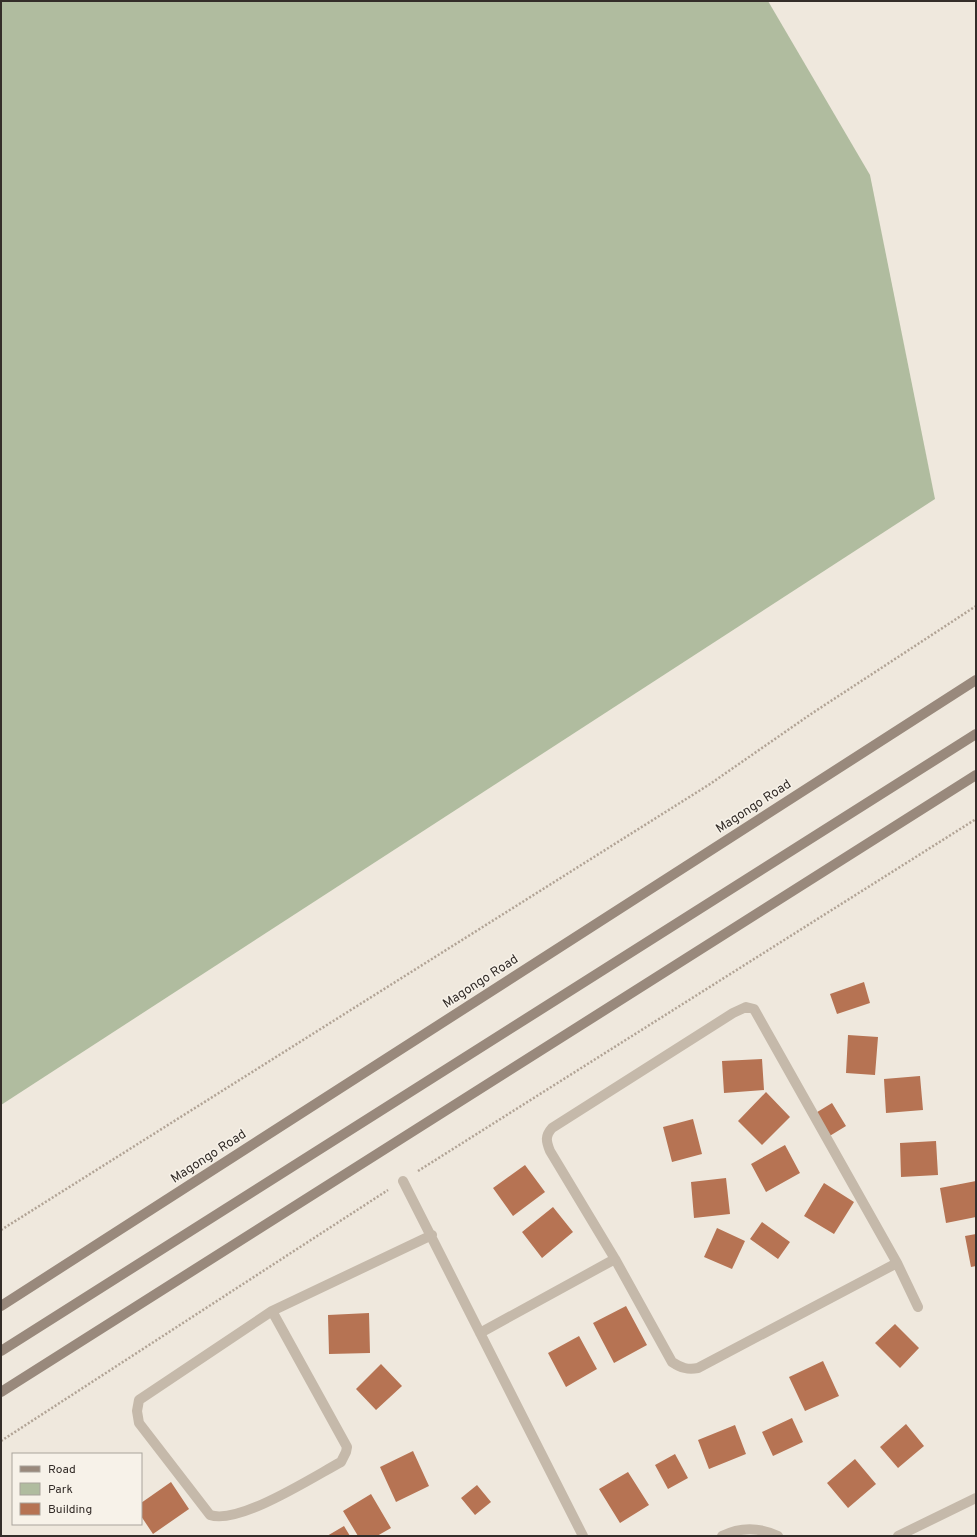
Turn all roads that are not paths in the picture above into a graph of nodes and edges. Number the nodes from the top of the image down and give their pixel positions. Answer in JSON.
{"nodes":[{"id":1,"x":976,"y":680,"type":"edge"},
{"id":2,"x":976,"y":734,"type":"edge"},
{"id":3,"x":976,"y":775,"type":"edge"},
{"id":4,"x":403,"y":1180,"type":"road end"},
{"id":5,"x":432,"y":1235,"type":"junction"},
{"id":6,"x":614,"y":1259,"type":"junction"},
{"id":7,"x":897,"y":1263,"type":"junction"},
{"id":8,"x":1,"y":1306,"type":"edge"},
{"id":9,"x":918,"y":1307,"type":"dead end"},
{"id":10,"x":272,"y":1311,"type":"junction"},
{"id":11,"x":480,"y":1333,"type":"junction"},
{"id":12,"x":1,"y":1351,"type":"edge"},
{"id":13,"x":1,"y":1392,"type":"edge"},
{"id":14,"x":976,"y":1498,"type":"edge"},
{"id":15,"x":583,"y":1536,"type":"edge"},
{"id":16,"x":722,"y":1536,"type":"edge"},
{"id":17,"x":778,"y":1536,"type":"edge"},
{"id":18,"x":898,"y":1536,"type":"edge"}],
"edges":[{"from":1,"to":8,"type":"main road","name":"Magongo Road"},
{"from":2,"to":12,"type":"main road"},
{"from":3,"to":13,"type":"main road"},
{"from":4,"to":5,"type":"street"},
{"from":5,"to":10,"type":"street"},
{"from":5,"to":11,"type":"street"},
{"from":6,"to":7,"type":"street"},
{"from":6,"to":7,"type":"street"},
{"from":6,"to":11,"type":"street"},
{"from":7,"to":9,"type":"street"},
{"from":10,"to":10,"type":"street"},
{"from":11,"to":15,"type":"street"},
{"from":14,"to":18,"type":"street"},
{"from":16,"to":17,"type":"street"}]}
